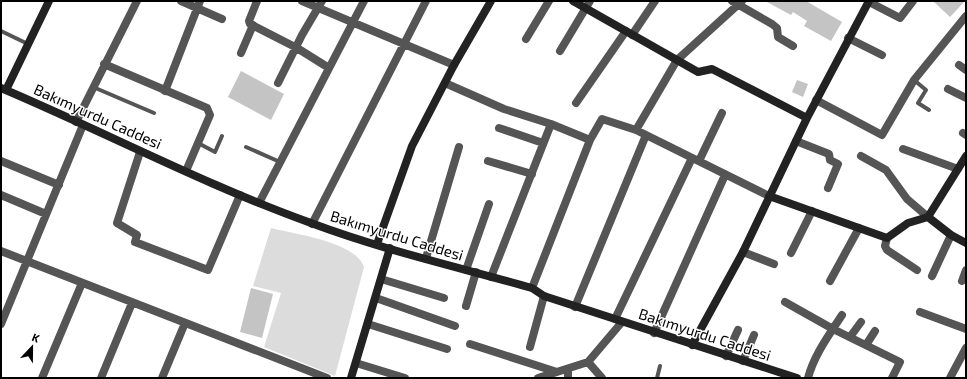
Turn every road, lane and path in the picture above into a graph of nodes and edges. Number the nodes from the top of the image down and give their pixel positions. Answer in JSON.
{"nodes":[{"id":1,"x":50,"y":1,"type":"edge"},
{"id":2,"x":137,"y":1,"type":"edge"},
{"id":3,"x":181,"y":1,"type":"edge"},
{"id":4,"x":257,"y":1,"type":"edge"},
{"id":5,"x":302,"y":1,"type":"edge"},
{"id":6,"x":364,"y":1,"type":"edge"},
{"id":7,"x":426,"y":1,"type":"edge"},
{"id":8,"x":491,"y":1,"type":"edge"},
{"id":9,"x":549,"y":1,"type":"edge"},
{"id":10,"x":573,"y":1,"type":"edge"},
{"id":11,"x":590,"y":1,"type":"edge"},
{"id":12,"x":655,"y":1,"type":"edge"},
{"id":13,"x":913,"y":1,"type":"edge"},
{"id":14,"x":737,"y":2,"type":"edge"},
{"id":15,"x":869,"y":2,"type":"edge"},
{"id":16,"x":199,"y":5,"type":"edge"},
{"id":17,"x":320,"y":5,"type":"edge"},
{"id":18,"x":586,"y":8,"type":"junction"},
{"id":19,"x":966,"y":16,"type":"edge"},
{"id":20,"x":222,"y":19,"type":"dead end"},
{"id":21,"x":353,"y":22,"type":"junction"},
{"id":22,"x":253,"y":25,"type":"junction"},
{"id":23,"x":1,"y":31,"type":"edge"},
{"id":24,"x":629,"y":33,"type":"junction"},
{"id":25,"x":848,"y":38,"type":"junction"},
{"id":26,"x":526,"y":39,"type":"dead end"},
{"id":27,"x":28,"y":44,"type":"junction"},
{"id":28,"x":404,"y":44,"type":"junction"},
{"id":29,"x":793,"y":46,"type":"dead end"},
{"id":30,"x":297,"y":48,"type":"junction"},
{"id":31,"x":560,"y":51,"type":"dead end"},
{"id":32,"x":241,"y":53,"type":"dead end"},
{"id":33,"x":882,"y":55,"type":"dead end"},
{"id":34,"x":677,"y":60,"type":"junction"},
{"id":35,"x":104,"y":64,"type":"junction"},
{"id":36,"x":454,"y":65,"type":"junction"},
{"id":37,"x":959,"y":65,"type":"dead end"},
{"id":38,"x":329,"y":68,"type":"junction"},
{"id":39,"x":966,"y":70,"type":"edge"},
{"id":40,"x":914,"y":80,"type":"junction"},
{"id":41,"x":278,"y":83,"type":"dead end"},
{"id":42,"x":445,"y":83,"type":"junction"},
{"id":43,"x":93,"y":86,"type":"junction"},
{"id":44,"x":948,"y":88,"type":"dead end"},
{"id":45,"x":4,"y":89,"type":"edge"},
{"id":46,"x":165,"y":91,"type":"junction"},
{"id":47,"x":966,"y":98,"type":"edge"},
{"id":48,"x":816,"y":100,"type":"junction"},
{"id":49,"x":576,"y":103,"type":"dead end"},
{"id":50,"x":929,"y":110,"type":"dead end"},
{"id":51,"x":154,"y":113,"type":"dead end"},
{"id":52,"x":722,"y":113,"type":"dead end"},
{"id":53,"x":807,"y":118,"type":"junction"},
{"id":54,"x":79,"y":124,"type":"junction"},
{"id":55,"x":551,"y":124,"type":"junction"},
{"id":56,"x":499,"y":128,"type":"dead end"},
{"id":57,"x":636,"y":130,"type":"junction"},
{"id":58,"x":646,"y":135,"type":"junction"},
{"id":59,"x":222,"y":136,"type":"dead end"},
{"id":60,"x":590,"y":140,"type":"junction"},
{"id":61,"x":796,"y":141,"type":"junction"},
{"id":62,"x":198,"y":143,"type":"junction"},
{"id":63,"x":544,"y":143,"type":"junction"},
{"id":64,"x":246,"y":147,"type":"dead end"},
{"id":65,"x":459,"y":147,"type":"dead end"},
{"id":66,"x":903,"y":149,"type":"dead end"},
{"id":67,"x":140,"y":152,"type":"junction"},
{"id":68,"x":862,"y":156,"type":"dead end"},
{"id":69,"x":966,"y":156,"type":"edge"},
{"id":70,"x":695,"y":159,"type":"junction"},
{"id":71,"x":1,"y":161,"type":"edge"},
{"id":72,"x":488,"y":161,"type":"dead end"},
{"id":73,"x":280,"y":162,"type":"junction"},
{"id":74,"x":958,"y":169,"type":"junction"},
{"id":75,"x":186,"y":171,"type":"junction"},
{"id":76,"x":532,"y":174,"type":"junction"},
{"id":77,"x":725,"y":175,"type":"junction"},
{"id":78,"x":59,"y":184,"type":"junction"},
{"id":79,"x":828,"y":188,"type":"dead end"},
{"id":80,"x":1,"y":195,"type":"edge"},
{"id":81,"x":240,"y":195,"type":"junction"},
{"id":82,"x":770,"y":196,"type":"junction"},
{"id":83,"x":260,"y":203,"type":"junction"},
{"id":84,"x":489,"y":204,"type":"dead end"},
{"id":85,"x":812,"y":211,"type":"junction"},
{"id":86,"x":46,"y":214,"type":"junction"},
{"id":87,"x":928,"y":217,"type":"junction"},
{"id":88,"x":312,"y":224,"type":"junction"},
{"id":89,"x":859,"y":228,"type":"junction"},
{"id":90,"x":951,"y":235,"type":"junction"},
{"id":91,"x":886,"y":238,"type":"junction"},
{"id":92,"x":966,"y":243,"type":"edge"},
{"id":93,"x":377,"y":244,"type":"junction"},
{"id":94,"x":390,"y":248,"type":"junction"},
{"id":95,"x":1,"y":251,"type":"edge"},
{"id":96,"x":743,"y":252,"type":"junction"},
{"id":97,"x":791,"y":253,"type":"dead end"},
{"id":98,"x":426,"y":258,"type":"junction"},
{"id":99,"x":26,"y":262,"type":"junction"},
{"id":100,"x":774,"y":264,"type":"dead end"},
{"id":101,"x":466,"y":270,"type":"junction"},
{"id":102,"x":917,"y":270,"type":"dead end"},
{"id":103,"x":966,"y":270,"type":"edge"},
{"id":104,"x":476,"y":272,"type":"junction"},
{"id":105,"x":932,"y":276,"type":"dead end"},
{"id":106,"x":491,"y":277,"type":"junction"},
{"id":107,"x":381,"y":279,"type":"junction"},
{"id":108,"x":830,"y":281,"type":"dead end"},
{"id":109,"x":962,"y":281,"type":"dead end"},
{"id":110,"x":82,"y":283,"type":"junction"},
{"id":111,"x":532,"y":288,"type":"junction"},
{"id":112,"x":544,"y":296,"type":"junction"},
{"id":113,"x":376,"y":298,"type":"junction"},
{"id":114,"x":444,"y":298,"type":"dead end"},
{"id":115,"x":785,"y":302,"type":"dead end"},
{"id":116,"x":132,"y":303,"type":"junction"},
{"id":117,"x":466,"y":306,"type":"dead end"},
{"id":118,"x":575,"y":307,"type":"junction"},
{"id":119,"x":920,"y":312,"type":"dead end"},
{"id":120,"x":842,"y":314,"type":"dead end"},
{"id":121,"x":618,"y":321,"type":"junction"},
{"id":122,"x":861,"y":322,"type":"dead end"},
{"id":123,"x":185,"y":323,"type":"junction"},
{"id":124,"x":1,"y":324,"type":"edge"},
{"id":125,"x":368,"y":324,"type":"junction"},
{"id":126,"x":455,"y":326,"type":"dead end"},
{"id":127,"x":832,"y":329,"type":"junction"},
{"id":128,"x":738,"y":330,"type":"dead end"},
{"id":129,"x":966,"y":330,"type":"edge"},
{"id":130,"x":875,"y":331,"type":"dead end"},
{"id":131,"x":654,"y":333,"type":"junction"},
{"id":132,"x":754,"y":335,"type":"dead end"},
{"id":133,"x":850,"y":337,"type":"junction"},
{"id":134,"x":470,"y":344,"type":"dead end"},
{"id":135,"x":692,"y":345,"type":"junction"},
{"id":136,"x":866,"y":345,"type":"junction"},
{"id":137,"x":530,"y":347,"type":"dead end"},
{"id":138,"x":447,"y":349,"type":"dead end"},
{"id":139,"x":966,"y":350,"type":"edge"},
{"id":140,"x":726,"y":356,"type":"junction"},
{"id":141,"x":743,"y":361,"type":"junction"},
{"id":142,"x":356,"y":362,"type":"junction"},
{"id":143,"x":588,"y":362,"type":"junction"},
{"id":144,"x":660,"y":366,"type":"dead end"},
{"id":145,"x":557,"y":372,"type":"junction"},
{"id":146,"x":568,"y":374,"type":"edge"},
{"id":147,"x":42,"y":378,"type":"edge"},
{"id":148,"x":101,"y":378,"type":"edge"},
{"id":149,"x":162,"y":378,"type":"edge"},
{"id":150,"x":327,"y":378,"type":"edge"},
{"id":151,"x":351,"y":378,"type":"edge"},
{"id":152,"x":405,"y":378,"type":"edge"},
{"id":153,"x":538,"y":378,"type":"edge"},
{"id":154,"x":602,"y":378,"type":"edge"},
{"id":155,"x":657,"y":378,"type":"edge"},
{"id":156,"x":797,"y":378,"type":"edge"},
{"id":157,"x":808,"y":378,"type":"edge"},
{"id":158,"x":892,"y":378,"type":"edge"},
{"id":159,"x":950,"y":378,"type":"edge"}],
"edges":[{"from":1,"to":27,"type":"street"},
{"from":2,"to":35,"type":"street"},
{"from":3,"to":16,"type":"street"},
{"from":4,"to":22,"type":"street"},
{"from":5,"to":17,"type":"street"},
{"from":6,"to":21,"type":"street"},
{"from":7,"to":28,"type":"street"},
{"from":8,"to":36,"type":"street"},
{"from":9,"to":26,"type":"street"},
{"from":10,"to":18,"type":"street"},
{"from":11,"to":18,"type":"street"},
{"from":12,"to":24,"type":"street"},
{"from":13,"to":15,"type":"street"},
{"from":14,"to":29,"type":"street"},
{"from":14,"to":34,"type":"street"},
{"from":15,"to":25,"type":"street"},
{"from":16,"to":20,"type":"street"},
{"from":16,"to":46,"type":"street"},
{"from":17,"to":21,"type":"street"},
{"from":17,"to":30,"type":"street"},
{"from":18,"to":24,"type":"street"},
{"from":18,"to":31,"type":"street"},
{"from":19,"to":40,"type":"street"},
{"from":21,"to":28,"type":"street"},
{"from":21,"to":38,"type":"street"},
{"from":22,"to":30,"type":"street"},
{"from":22,"to":32,"type":"street"},
{"from":23,"to":27,"type":"lane"},
{"from":24,"to":34,"type":"street"},
{"from":24,"to":49,"type":"street"},
{"from":25,"to":33,"type":"street"},
{"from":25,"to":48,"type":"street"},
{"from":27,"to":45,"type":"street"},
{"from":28,"to":36,"type":"street"},
{"from":28,"to":88,"type":"street"},
{"from":30,"to":38,"type":"street"},
{"from":30,"to":41,"type":"street"},
{"from":34,"to":53,"type":"street"},
{"from":34,"to":57,"type":"street"},
{"from":35,"to":43,"type":"street"},
{"from":35,"to":46,"type":"street"},
{"from":36,"to":42,"type":"street"},
{"from":37,"to":39,"type":"street"},
{"from":38,"to":73,"type":"street"},
{"from":40,"to":48,"type":"street"},
{"from":40,"to":50,"type":"lane"},
{"from":42,"to":55,"type":"street"},
{"from":42,"to":93,"type":"street"},
{"from":43,"to":51,"type":"lane"},
{"from":43,"to":54,"type":"street"},
{"from":44,"to":47,"type":"street"},
{"from":45,"to":54,"type":"street","name":"Bakımyurdu Caddesi"},
{"from":46,"to":62,"type":"street"},
{"from":48,"to":53,"type":"street"},
{"from":52,"to":70,"type":"street"},
{"from":53,"to":61,"type":"street"},
{"from":54,"to":67,"type":"street","name":"Bakımyurdu Caddesi"},
{"from":54,"to":78,"type":"street"},
{"from":55,"to":60,"type":"street"},
{"from":55,"to":63,"type":"street"},
{"from":56,"to":63,"type":"street"},
{"from":57,"to":58,"type":"street"},
{"from":57,"to":60,"type":"street"},
{"from":58,"to":70,"type":"street"},
{"from":58,"to":118,"type":"street"},
{"from":59,"to":62,"type":"lane"},
{"from":60,"to":111,"type":"street"},
{"from":61,"to":79,"type":"street"},
{"from":61,"to":82,"type":"street"},
{"from":62,"to":75,"type":"street"},
{"from":63,"to":76,"type":"street"},
{"from":64,"to":73,"type":"lane"},
{"from":65,"to":98,"type":"street"},
{"from":66,"to":74,"type":"street"},
{"from":67,"to":75,"type":"street","name":"Bakımyurdu Caddesi"},
{"from":67,"to":81,"type":"street"},
{"from":68,"to":87,"type":"street"},
{"from":69,"to":74,"type":"street"},
{"from":70,"to":77,"type":"street"},
{"from":70,"to":121,"type":"street"},
{"from":71,"to":78,"type":"street"},
{"from":72,"to":76,"type":"street"},
{"from":73,"to":83,"type":"street"},
{"from":74,"to":87,"type":"street"},
{"from":75,"to":81,"type":"street","name":"Bakımyurdu Caddesi"},
{"from":76,"to":106,"type":"street"},
{"from":77,"to":82,"type":"street"},
{"from":77,"to":131,"type":"street"},
{"from":78,"to":86,"type":"street"},
{"from":80,"to":86,"type":"street"},
{"from":81,"to":83,"type":"street","name":"Bakımyurdu Caddesi"},
{"from":82,"to":85,"type":"street"},
{"from":82,"to":96,"type":"street"},
{"from":83,"to":88,"type":"street","name":"Bakımyurdu Caddesi"},
{"from":84,"to":101,"type":"street"},
{"from":85,"to":89,"type":"street"},
{"from":85,"to":97,"type":"street"},
{"from":86,"to":99,"type":"street"},
{"from":87,"to":90,"type":"street"},
{"from":87,"to":91,"type":"street"},
{"from":88,"to":93,"type":"street","name":"Bakımyurdu Caddesi"},
{"from":89,"to":91,"type":"street"},
{"from":89,"to":108,"type":"street"},
{"from":90,"to":92,"type":"street"},
{"from":90,"to":105,"type":"street"},
{"from":91,"to":102,"type":"street"},
{"from":93,"to":94,"type":"street","name":"Bakımyurdu Caddesi"},
{"from":94,"to":98,"type":"street","name":"Bakımyurdu Caddesi"},
{"from":94,"to":107,"type":"street"},
{"from":95,"to":99,"type":"street"},
{"from":96,"to":100,"type":"street"},
{"from":96,"to":135,"type":"street"},
{"from":98,"to":101,"type":"street","name":"Bakımyurdu Caddesi"},
{"from":99,"to":110,"type":"street"},
{"from":99,"to":124,"type":"street"},
{"from":101,"to":104,"type":"street","name":"Bakımyurdu Caddesi"},
{"from":103,"to":109,"type":"street"},
{"from":104,"to":106,"type":"street","name":"Bakımyurdu Caddesi"},
{"from":104,"to":117,"type":"street"},
{"from":106,"to":111,"type":"street","name":"Bakımyurdu Caddesi"},
{"from":107,"to":113,"type":"street"},
{"from":107,"to":114,"type":"street"},
{"from":110,"to":116,"type":"street"},
{"from":110,"to":147,"type":"street"},
{"from":111,"to":112,"type":"street","name":"Bakımyurdu Caddesi"},
{"from":112,"to":118,"type":"street","name":"Bakımyurdu Caddesi"},
{"from":112,"to":137,"type":"street"},
{"from":113,"to":125,"type":"street"},
{"from":113,"to":126,"type":"street"},
{"from":115,"to":127,"type":"street"},
{"from":116,"to":123,"type":"street"},
{"from":116,"to":148,"type":"street"},
{"from":118,"to":121,"type":"street","name":"Bakımyurdu Caddesi"},
{"from":119,"to":129,"type":"street"},
{"from":120,"to":127,"type":"street"},
{"from":121,"to":131,"type":"street","name":"Bakımyurdu Caddesi"},
{"from":121,"to":143,"type":"street"},
{"from":122,"to":133,"type":"street"},
{"from":123,"to":149,"type":"street"},
{"from":123,"to":150,"type":"street"},
{"from":125,"to":138,"type":"street"},
{"from":125,"to":142,"type":"street"},
{"from":127,"to":133,"type":"street"},
{"from":127,"to":157,"type":"street"},
{"from":128,"to":140,"type":"street"},
{"from":130,"to":136,"type":"street"},
{"from":131,"to":135,"type":"street","name":"Bakımyurdu Caddesi"},
{"from":132,"to":141,"type":"street"},
{"from":133,"to":136,"type":"street"},
{"from":134,"to":145,"type":"street"},
{"from":135,"to":140,"type":"street","name":"Bakımyurdu Caddesi"},
{"from":136,"to":158,"type":"street"},
{"from":139,"to":159,"type":"street"},
{"from":140,"to":141,"type":"street","name":"Bakımyurdu Caddesi"},
{"from":141,"to":156,"type":"street","name":"Bakımyurdu Caddesi"},
{"from":142,"to":151,"type":"street"},
{"from":142,"to":152,"type":"street"},
{"from":143,"to":146,"type":"street"},
{"from":143,"to":154,"type":"street"},
{"from":144,"to":155,"type":"lane"},
{"from":145,"to":146,"type":"street"},
{"from":145,"to":153,"type":"street"}]}
